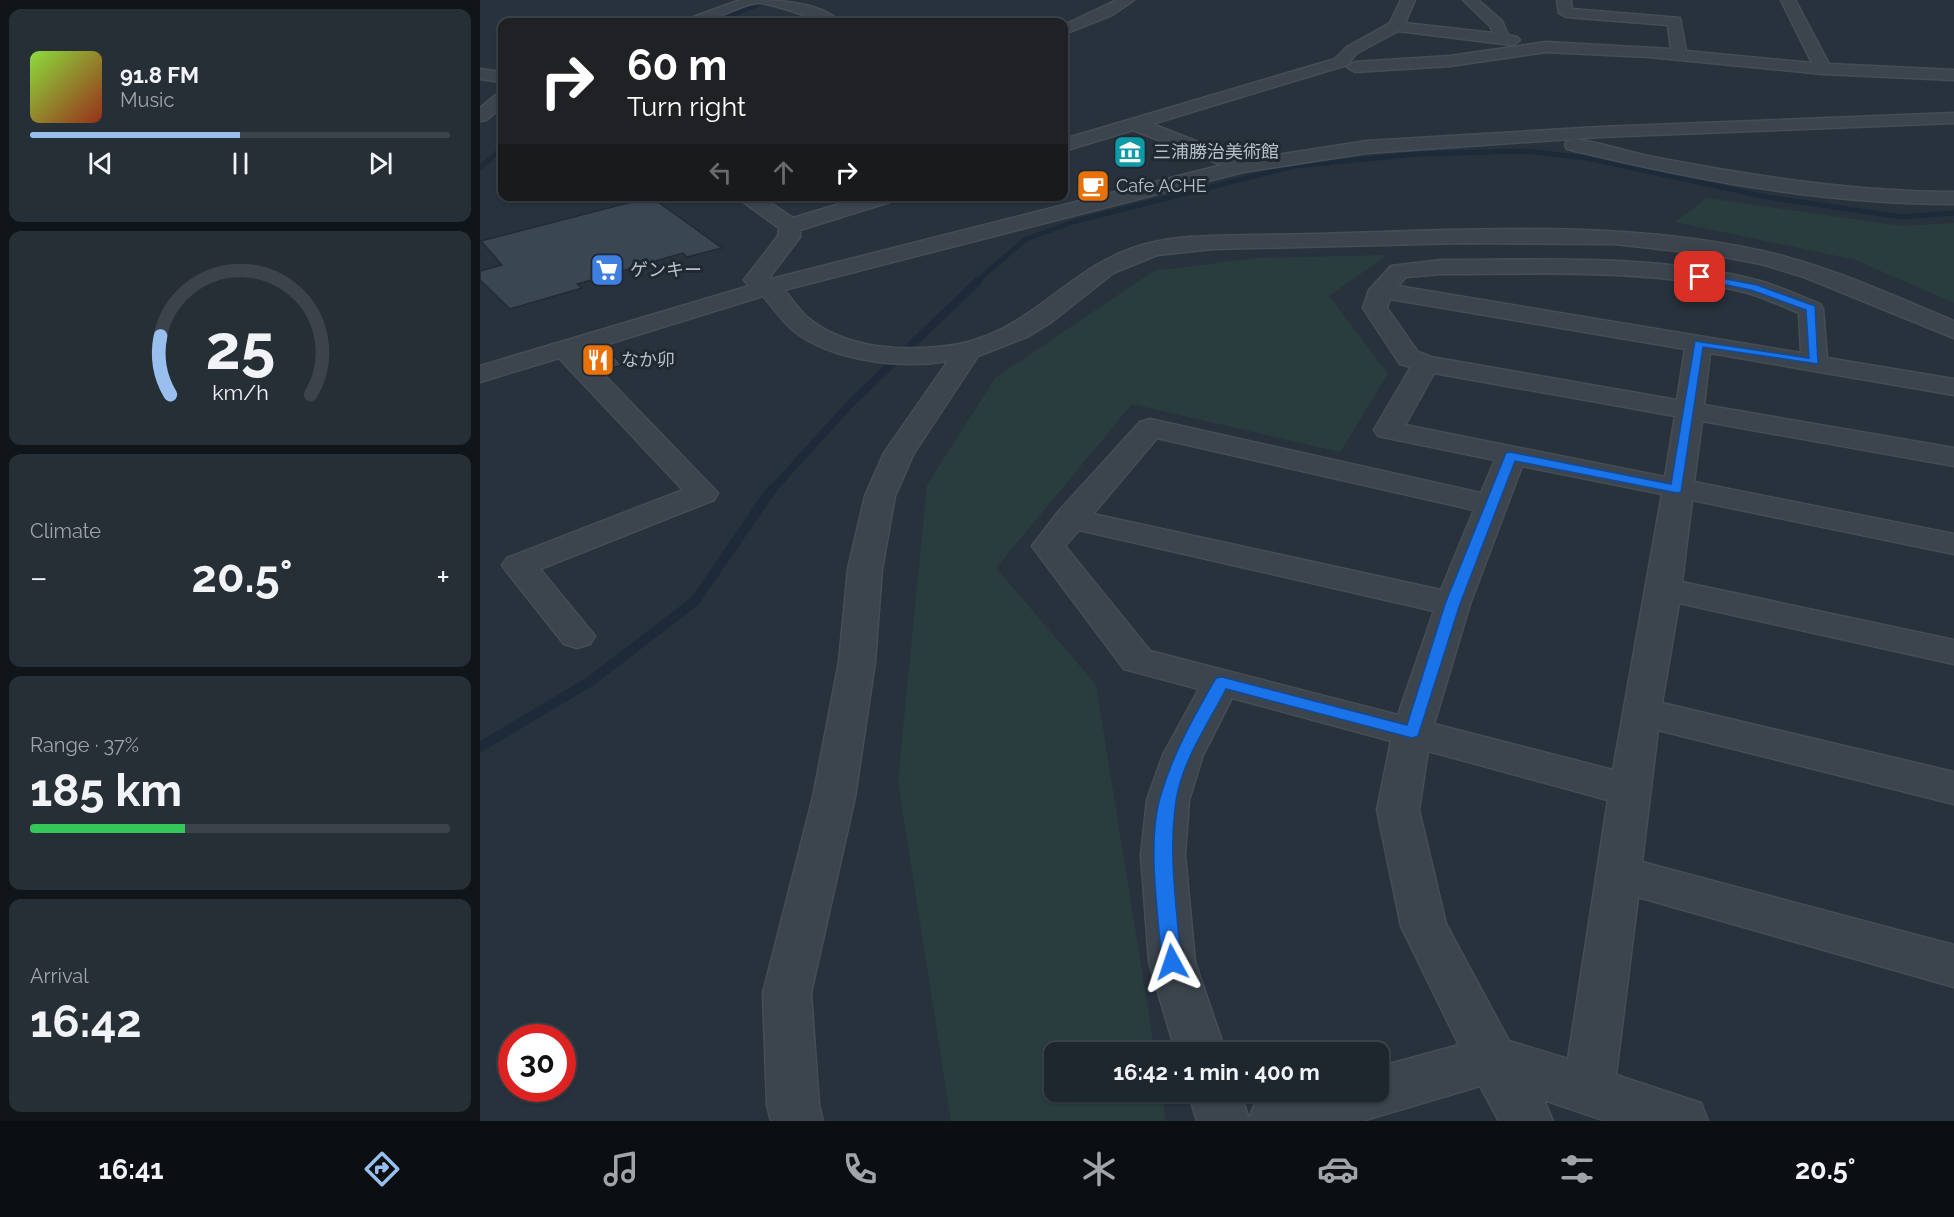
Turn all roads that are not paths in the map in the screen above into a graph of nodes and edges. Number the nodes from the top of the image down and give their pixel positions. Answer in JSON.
{"nodes":[{"id":1,"x":753,"y":0,"type":"edge"},
{"id":2,"x":763,"y":0,"type":"edge"},
{"id":3,"x":1127,"y":0,"type":"edge"},
{"id":4,"x":1408,"y":0,"type":"edge"},
{"id":5,"x":1470,"y":0,"type":"edge"},
{"id":6,"x":1564,"y":0,"type":"edge"},
{"id":7,"x":1788,"y":0,"type":"edge"},
{"id":8,"x":783,"y":2,"type":"edge"},
{"id":9,"x":704,"y":18,"type":"edge"},
{"id":10,"x":743,"y":18,"type":"edge"},
{"id":11,"x":825,"y":18,"type":"edge"},
{"id":12,"x":1396,"y":26,"type":"junction"},
{"id":13,"x":1068,"y":28,"type":"edge"},
{"id":14,"x":1503,"y":39,"type":"junction"},
{"id":15,"x":1537,"y":48,"type":"junction"},
{"id":16,"x":1679,"y":56,"type":"junction"},
{"id":17,"x":1355,"y":67,"type":"dead end"},
{"id":18,"x":1823,"y":69,"type":"junction"},
{"id":19,"x":480,"y":74,"type":"edge"},
{"id":20,"x":1954,"y":75,"type":"edge"},
{"id":21,"x":498,"y":76,"type":"edge"},
{"id":22,"x":498,"y":102,"type":"edge"},
{"id":23,"x":480,"y":116,"type":"edge"},
{"id":24,"x":1954,"y":118,"type":"edge"},
{"id":25,"x":1137,"y":125,"type":"junction"},
{"id":26,"x":1068,"y":130,"type":"edge"},
{"id":27,"x":1090,"y":138,"type":"junction"},
{"id":28,"x":1509,"y":139,"type":"junction"},
{"id":29,"x":1068,"y":144,"type":"edge"},
{"id":30,"x":1242,"y":166,"type":"junction"},
{"id":31,"x":1954,"y":198,"type":"edge"},
{"id":32,"x":752,"y":201,"type":"edge"},
{"id":33,"x":872,"y":201,"type":"edge"},
{"id":34,"x":790,"y":226,"type":"junction"},
{"id":35,"x":769,"y":286,"type":"junction"},
{"id":36,"x":1381,"y":290,"type":"junction"},
{"id":37,"x":1954,"y":330,"type":"edge"},
{"id":38,"x":1699,"y":343,"type":"junction"},
{"id":39,"x":564,"y":348,"type":"junction"},
{"id":40,"x":963,"y":352,"type":"junction"},
{"id":41,"x":1814,"y":362,"type":"junction"},
{"id":42,"x":1426,"y":364,"type":"junction"},
{"id":43,"x":480,"y":374,"type":"edge"},
{"id":44,"x":1954,"y":387,"type":"edge"},
{"id":45,"x":1688,"y":408,"type":"junction"},
{"id":46,"x":1510,"y":456,"type":"junction"},
{"id":47,"x":1954,"y":457,"type":"edge"},
{"id":48,"x":1677,"y":489,"type":"junction"},
{"id":49,"x":1493,"y":505,"type":"junction"},
{"id":50,"x":1070,"y":518,"type":"junction"},
{"id":51,"x":1954,"y":544,"type":"edge"},
{"id":52,"x":1664,"y":589,"type":"junction"},
{"id":53,"x":1453,"y":604,"type":"junction"},
{"id":54,"x":577,"y":636,"type":"dead end"},
{"id":55,"x":1954,"y":652,"type":"edge"},
{"id":56,"x":1222,"y":682,"type":"junction"},
{"id":57,"x":1641,"y":712,"type":"junction"},
{"id":58,"x":1412,"y":732,"type":"junction"},
{"id":59,"x":1954,"y":788,"type":"edge"},
{"id":60,"x":1630,"y":790,"type":"junction"},
{"id":61,"x":1620,"y":874,"type":"junction"},
{"id":62,"x":1954,"y":966,"type":"edge"},
{"id":63,"x":1197,"y":1042,"type":"edge"},
{"id":64,"x":1492,"y":1059,"type":"junction"},
{"id":65,"x":1389,"y":1089,"type":"edge"},
{"id":66,"x":1589,"y":1090,"type":"junction"},
{"id":67,"x":1217,"y":1102,"type":"edge"},
{"id":68,"x":1342,"y":1102,"type":"edge"},
{"id":69,"x":797,"y":1121,"type":"edge"},
{"id":70,"x":1223,"y":1121,"type":"edge"},
{"id":71,"x":1274,"y":1121,"type":"edge"},
{"id":72,"x":1527,"y":1121,"type":"edge"},
{"id":73,"x":1682,"y":1121,"type":"edge"}],
"edges":[{"from":1,"to":9,"type":"street"},
{"from":2,"to":8,"type":"street"},
{"from":3,"to":13,"type":"street"},
{"from":4,"to":12,"type":"street"},
{"from":5,"to":14,"type":"street"},
{"from":6,"to":16,"type":"street"},
{"from":7,"to":18,"type":"street"},
{"from":8,"to":10,"type":"street"},
{"from":8,"to":11,"type":"street"},
{"from":12,"to":14,"type":"street"},
{"from":12,"to":25,"type":"street"},
{"from":14,"to":15,"type":"street"},
{"from":15,"to":16,"type":"street"},
{"from":15,"to":17,"type":"street"},
{"from":16,"to":18,"type":"street"},
{"from":18,"to":20,"type":"street"},
{"from":19,"to":21,"type":"street"},
{"from":22,"to":23,"type":"street"},
{"from":24,"to":28,"type":"street"},
{"from":25,"to":27,"type":"street"},
{"from":25,"to":30,"type":"street"},
{"from":26,"to":27,"type":"street"},
{"from":27,"to":29,"type":"street"},
{"from":28,"to":30,"type":"street"},
{"from":28,"to":31,"type":"street"},
{"from":30,"to":35,"type":"street"},
{"from":32,"to":34,"type":"street"},
{"from":33,"to":34,"type":"street"},
{"from":34,"to":35,"type":"street"},
{"from":35,"to":39,"type":"street"},
{"from":35,"to":40,"type":"street"},
{"from":36,"to":38,"type":"street"},
{"from":36,"to":41,"type":"street"},
{"from":36,"to":42,"type":"street"},
{"from":37,"to":40,"type":"street"},
{"from":38,"to":41,"type":"street"},
{"from":38,"to":45,"type":"street"},
{"from":39,"to":43,"type":"street"},
{"from":39,"to":54,"type":"street"},
{"from":40,"to":69,"type":"street"},
{"from":41,"to":44,"type":"street"},
{"from":42,"to":45,"type":"street"},
{"from":42,"to":46,"type":"street"},
{"from":45,"to":47,"type":"street"},
{"from":45,"to":48,"type":"street"},
{"from":46,"to":48,"type":"street"},
{"from":46,"to":49,"type":"street"},
{"from":48,"to":51,"type":"street"},
{"from":48,"to":52,"type":"street"},
{"from":49,"to":50,"type":"street"},
{"from":49,"to":53,"type":"street"},
{"from":50,"to":53,"type":"street"},
{"from":50,"to":56,"type":"street"},
{"from":52,"to":55,"type":"street"},
{"from":52,"to":57,"type":"street"},
{"from":53,"to":58,"type":"street"},
{"from":56,"to":58,"type":"street"},
{"from":56,"to":63,"type":"street"},
{"from":57,"to":59,"type":"street"},
{"from":57,"to":60,"type":"street"},
{"from":58,"to":60,"type":"street"},
{"from":58,"to":64,"type":"street"},
{"from":60,"to":61,"type":"street"},
{"from":61,"to":62,"type":"street"},
{"from":61,"to":66,"type":"street"},
{"from":64,"to":65,"type":"street"},
{"from":64,"to":66,"type":"street"},
{"from":64,"to":72,"type":"street"},
{"from":66,"to":73,"type":"street"},
{"from":67,"to":70,"type":"street"},
{"from":68,"to":71,"type":"street"}]}
